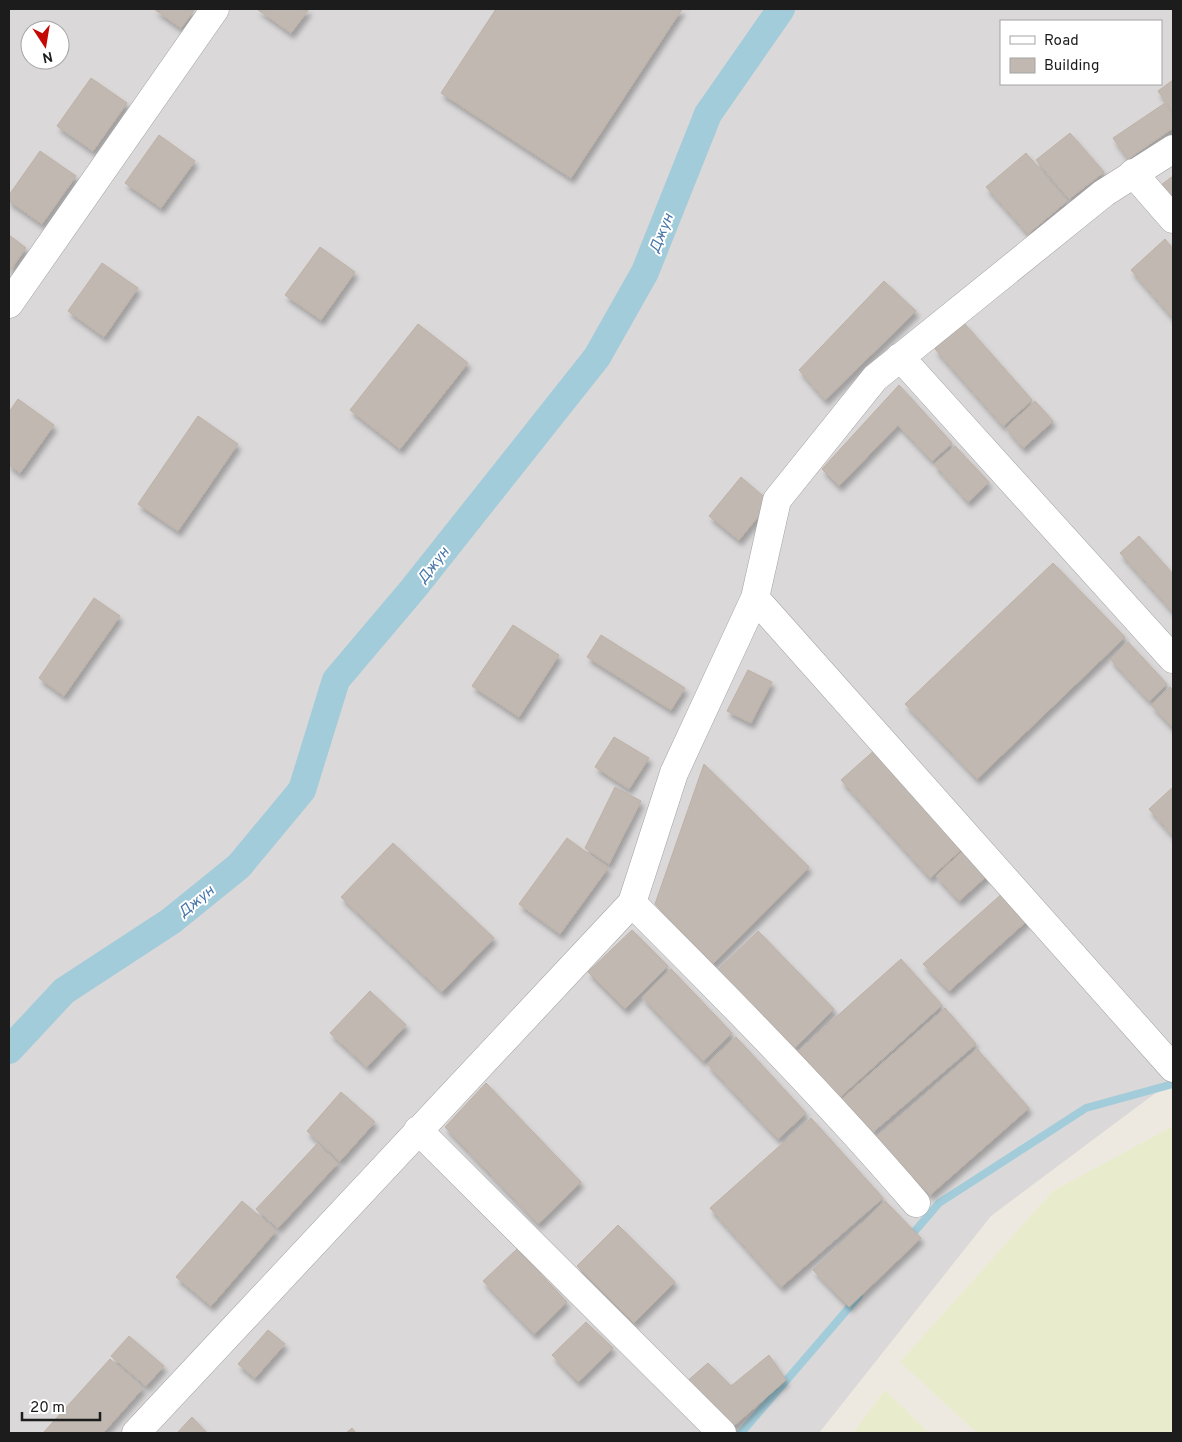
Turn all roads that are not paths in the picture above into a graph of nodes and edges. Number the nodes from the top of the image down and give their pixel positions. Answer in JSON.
{"nodes":[{"id":1,"x":215,"y":9,"type":"edge"},
{"id":2,"x":1173,"y":149,"type":"edge"},
{"id":3,"x":1133,"y":173,"type":"junction"},
{"id":4,"x":1173,"y":219,"type":"edge"},
{"id":5,"x":9,"y":304,"type":"edge"},
{"id":6,"x":900,"y":357,"type":"junction"},
{"id":7,"x":755,"y":598,"type":"junction"},
{"id":8,"x":1173,"y":659,"type":"edge"},
{"id":9,"x":632,"y":903,"type":"junction"},
{"id":10,"x":1173,"y":1068,"type":"edge"},
{"id":11,"x":418,"y":1130,"type":"junction"},
{"id":12,"x":916,"y":1203,"type":"dead end"},
{"id":13,"x":136,"y":1433,"type":"edge"},
{"id":14,"x":722,"y":1433,"type":"edge"}],
"edges":[{"from":1,"to":5,"type":"street"},
{"from":2,"to":3,"type":"street"},
{"from":3,"to":4,"type":"street"},
{"from":3,"to":6,"type":"street"},
{"from":6,"to":7,"type":"street"},
{"from":6,"to":8,"type":"street"},
{"from":7,"to":9,"type":"street"},
{"from":7,"to":10,"type":"street"},
{"from":9,"to":11,"type":"street"},
{"from":9,"to":12,"type":"street"},
{"from":11,"to":13,"type":"street"},
{"from":11,"to":14,"type":"street"}]}
